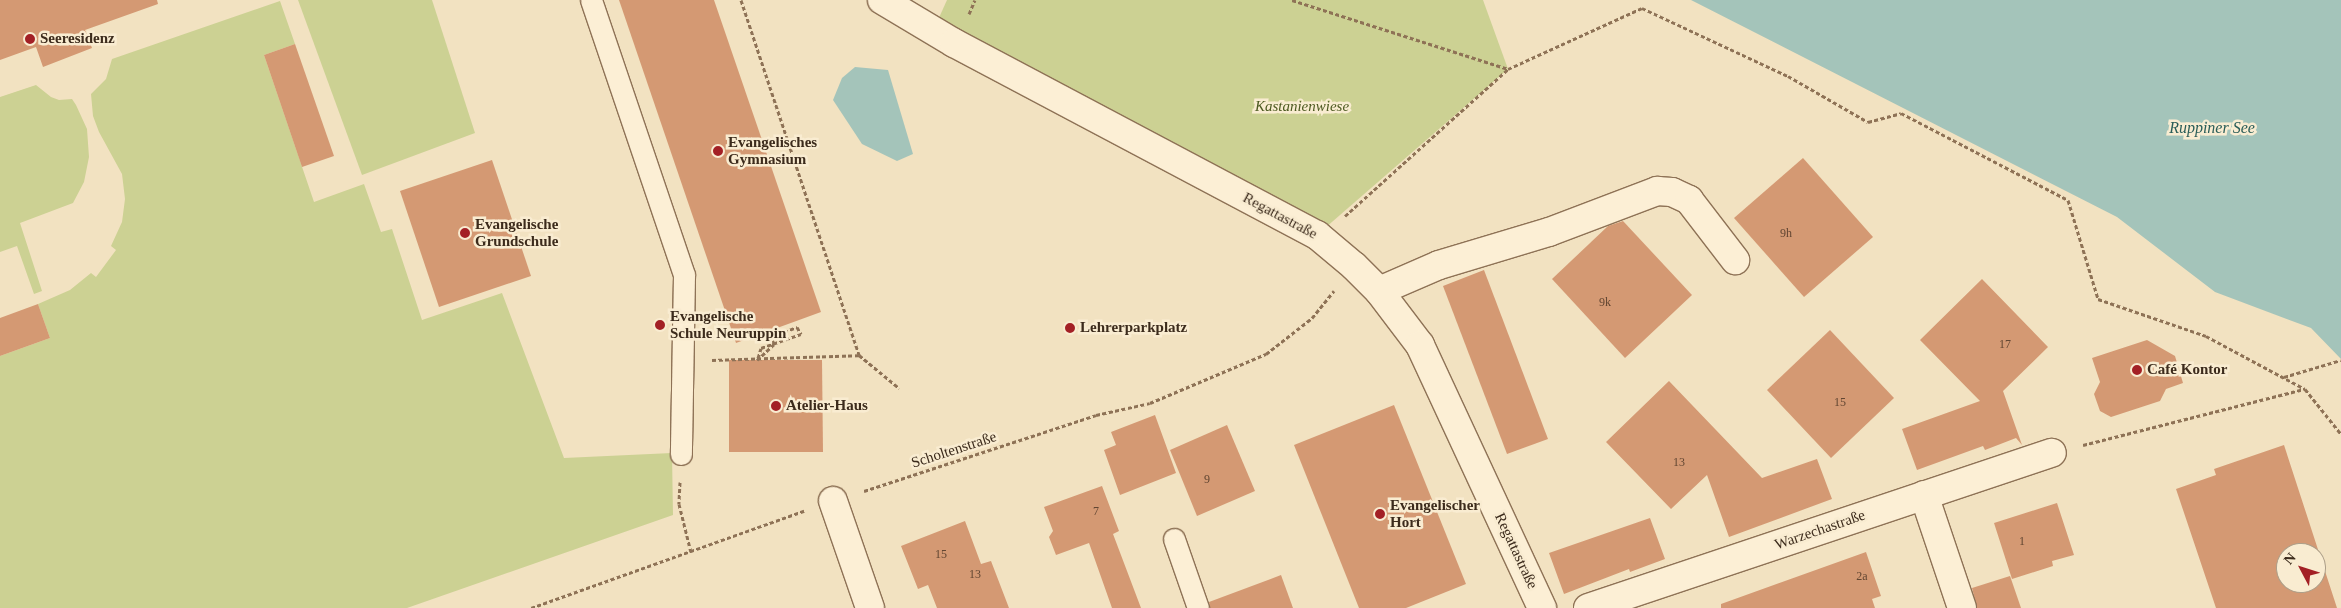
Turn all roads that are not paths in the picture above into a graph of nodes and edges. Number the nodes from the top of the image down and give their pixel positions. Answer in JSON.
{"nodes":[{"id":1,"x":591,"y":0,"type":"edge"},
{"id":2,"x":882,"y":0,"type":"edge"},
{"id":3,"x":1735,"y":260,"type":"dead end"},
{"id":4,"x":1379,"y":291,"type":"junction"},
{"id":5,"x":2052,"y":453,"type":"road end"},
{"id":6,"x":681,"y":454,"type":"road end"},
{"id":7,"x":1924,"y":495,"type":"junction"},
{"id":8,"x":833,"y":501,"type":"road end"},
{"id":9,"x":1174,"y":539,"type":"dead end"},
{"id":10,"x":1537,"y":607,"type":"edge"},
{"id":11,"x":870,"y":608,"type":"edge"},
{"id":12,"x":1198,"y":608,"type":"edge"},
{"id":13,"x":1588,"y":608,"type":"edge"},
{"id":14,"x":1962,"y":608,"type":"edge"}],
"edges":[{"from":1,"to":6,"type":"lane"},
{"from":2,"to":4,"type":"street","name":"Regattastraße"},
{"from":3,"to":4,"type":"street"},
{"from":4,"to":10,"type":"street","name":"Regattastraße"},
{"from":5,"to":7,"type":"street","name":"Warzechastraße"},
{"from":7,"to":13,"type":"street","name":"Warzechastraße"},
{"from":7,"to":14,"type":"street"},
{"from":8,"to":11,"type":"street"},
{"from":9,"to":12,"type":"lane"}]}
